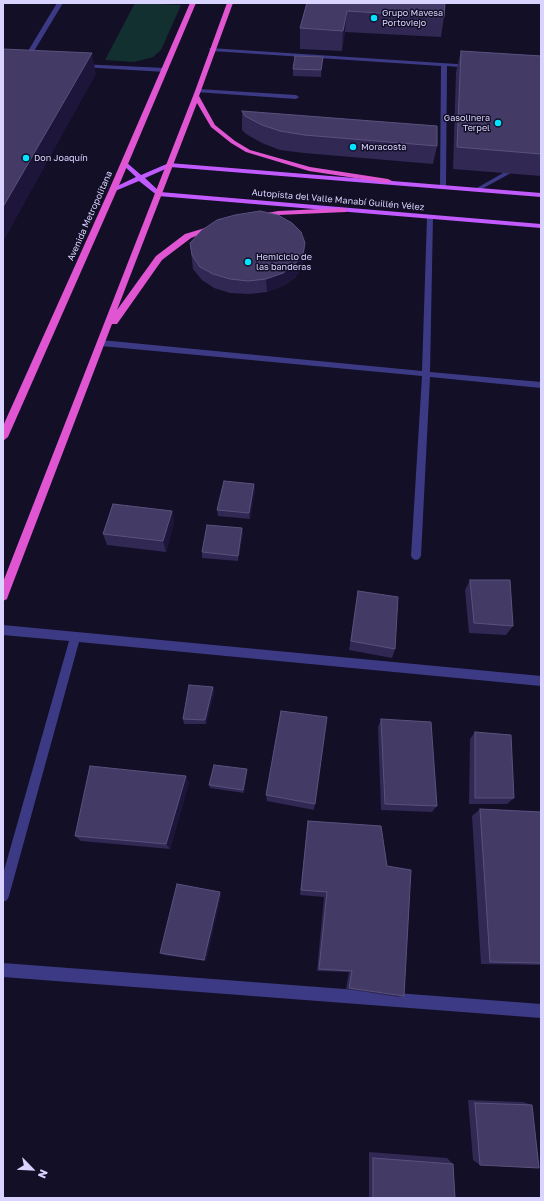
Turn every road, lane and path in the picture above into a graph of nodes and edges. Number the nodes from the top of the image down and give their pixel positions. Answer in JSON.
{"nodes":[{"id":1,"x":60,"y":3,"type":"edge"},
{"id":2,"x":193,"y":3,"type":"edge"},
{"id":3,"x":230,"y":3,"type":"edge"},
{"id":4,"x":212,"y":49,"type":"junction"},
{"id":5,"x":18,"y":61,"type":"edge"},
{"id":6,"x":25,"y":61,"type":"junction"},
{"id":7,"x":33,"y":62,"type":"edge"},
{"id":8,"x":72,"y":64,"type":"edge"},
{"id":9,"x":444,"y":64,"type":"junction"},
{"id":10,"x":474,"y":66,"type":"edge"},
{"id":11,"x":165,"y":70,"type":"junction"},
{"id":12,"x":197,"y":93,"type":"junction"},
{"id":13,"x":296,"y":97,"type":"dead end"},
{"id":14,"x":541,"y":156,"type":"edge"},
{"id":15,"x":124,"y":163,"type":"junction"},
{"id":16,"x":169,"y":165,"type":"junction"},
{"id":17,"x":140,"y":178,"type":"junction"},
{"id":18,"x":388,"y":181,"type":"junction"},
{"id":19,"x":443,"y":186,"type":"junction"},
{"id":20,"x":478,"y":189,"type":"junction"},
{"id":21,"x":113,"y":190,"type":"junction"},
{"id":22,"x":158,"y":194,"type":"junction"},
{"id":23,"x":541,"y":195,"type":"edge"},
{"id":24,"x":343,"y":210,"type":"junction"},
{"id":25,"x":430,"y":217,"type":"junction"},
{"id":26,"x":251,"y":218,"type":"edge"},
{"id":27,"x":223,"y":225,"type":"edge"},
{"id":28,"x":541,"y":226,"type":"edge"},
{"id":29,"x":101,"y":343,"type":"junction"},
{"id":30,"x":426,"y":374,"type":"junction"},
{"id":31,"x":541,"y":385,"type":"edge"},
{"id":32,"x":3,"y":437,"type":"edge"},
{"id":33,"x":416,"y":556,"type":"dead end"},
{"id":34,"x":3,"y":596,"type":"edge"},
{"id":35,"x":3,"y":630,"type":"edge"},
{"id":36,"x":75,"y":638,"type":"junction"},
{"id":37,"x":541,"y":680,"type":"edge"},
{"id":38,"x":3,"y":896,"type":"edge"},
{"id":39,"x":3,"y":970,"type":"edge"},
{"id":40,"x":541,"y":1010,"type":"edge"}],
"edges":[{"from":1,"to":6,"type":"street"},
{"from":2,"to":11,"type":"highway","name":"Avenida Metropolitana"},
{"from":3,"to":4,"type":"highway"},
{"from":4,"to":9,"type":"street"},
{"from":4,"to":12,"type":"highway"},
{"from":5,"to":6,"type":"street"},
{"from":6,"to":7,"type":"street"},
{"from":8,"to":11,"type":"street"},
{"from":9,"to":10,"type":"street"},
{"from":9,"to":19,"type":"street"},
{"from":11,"to":15,"type":"highway","name":"Avenida Metropolitana"},
{"from":12,"to":13,"type":"street"},
{"from":12,"to":16,"type":"highway"},
{"from":12,"to":18,"type":"highway"},
{"from":14,"to":20,"type":"street"},
{"from":15,"to":17,"type":"main road"},
{"from":15,"to":21,"type":"highway","name":"Avenida Metropolitana"},
{"from":16,"to":17,"type":"main road","name":"Autopista del Valle Manabí Guillén Vélez"},
{"from":16,"to":18,"type":"main road","name":"Autopista del Valle Manabí Guillén Vélez"},
{"from":16,"to":22,"type":"highway"},
{"from":17,"to":21,"type":"main road","name":"Autopista del Valle Manabí Guillén Vélez"},
{"from":17,"to":22,"type":"main road"},
{"from":18,"to":19,"type":"main road","name":"Autopista del Valle Manabí Guillén Vélez"},
{"from":19,"to":20,"type":"main road","name":"Autopista del Valle Manabí Guillén Vélez"},
{"from":20,"to":23,"type":"main road","name":"Autopista del Valle Manabí Guillén Vélez"},
{"from":21,"to":32,"type":"highway","name":"Avenida Metropolitana"},
{"from":22,"to":24,"type":"main road","name":"Autopista del Valle Manabí Guillén Vélez"},
{"from":22,"to":29,"type":"highway"},
{"from":24,"to":25,"type":"main road","name":"Autopista del Valle Manabí Guillén Vélez"},
{"from":24,"to":26,"type":"highway"},
{"from":25,"to":28,"type":"main road","name":"Autopista del Valle Manabí Guillén Vélez"},
{"from":25,"to":30,"type":"street"},
{"from":27,"to":29,"type":"highway"},
{"from":29,"to":30,"type":"street"},
{"from":29,"to":34,"type":"highway"},
{"from":30,"to":31,"type":"street"},
{"from":30,"to":33,"type":"street"},
{"from":35,"to":36,"type":"street"},
{"from":36,"to":37,"type":"street"},
{"from":36,"to":38,"type":"street"},
{"from":39,"to":40,"type":"street"}]}
